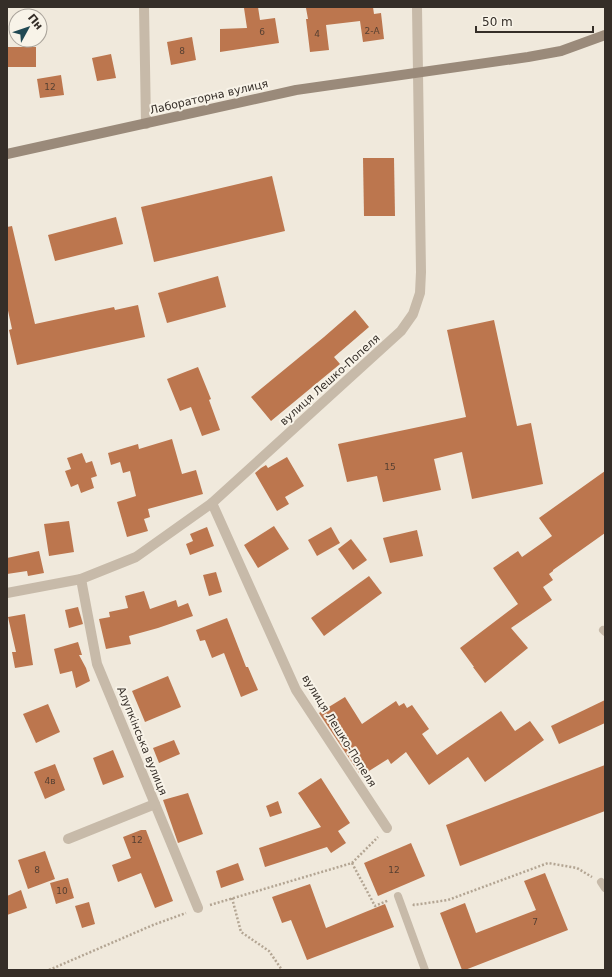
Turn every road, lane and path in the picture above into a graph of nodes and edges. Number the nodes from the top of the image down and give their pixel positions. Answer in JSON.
{"nodes":[{"id":1,"x":144,"y":7,"type":"edge"},
{"id":2,"x":417,"y":7,"type":"edge"},
{"id":3,"x":605,"y":35,"type":"edge"},
{"id":4,"x":418,"y":73,"type":"junction"},
{"id":5,"x":146,"y":124,"type":"junction"},
{"id":6,"x":7,"y":154,"type":"edge"},
{"id":7,"x":212,"y":503,"type":"junction"},
{"id":8,"x":81,"y":579,"type":"junction"},
{"id":9,"x":7,"y":592,"type":"edge"},
{"id":10,"x":155,"y":804,"type":"junction"},
{"id":11,"x":387,"y":828,"type":"joint"},
{"id":12,"x":68,"y":839,"type":"dead end"},
{"id":13,"x":352,"y":863,"type":"junction"},
{"id":14,"x":603,"y":885,"type":"edge"},
{"id":15,"x":398,"y":896,"type":"junction"},
{"id":16,"x":232,"y":898,"type":"junction"},
{"id":17,"x":198,"y":908,"type":"junction"},
{"id":18,"x":49,"y":970,"type":"edge"},
{"id":19,"x":282,"y":970,"type":"edge"},
{"id":20,"x":425,"y":970,"type":"edge"}],
"edges":[{"from":1,"to":5,"type":"street"},
{"from":2,"to":4,"type":"street","name":"вулиця Лешко-Попеля"},
{"from":3,"to":4,"type":"main road"},
{"from":4,"to":5,"type":"main road","name":"Лабораторна вулиця"},
{"from":4,"to":7,"type":"street","name":"вулиця Лешко-Попеля"},
{"from":5,"to":6,"type":"main road","name":"Лабораторна вулиця"},
{"from":7,"to":8,"type":"street"},
{"from":7,"to":11,"type":"street","name":"вулиця Лешко-Попеля"},
{"from":8,"to":9,"type":"street"},
{"from":8,"to":10,"type":"street","name":"Алупкінська вулиця"},
{"from":10,"to":12,"type":"street"},
{"from":10,"to":17,"type":"street","name":"Алупкінська вулиця"},
{"from":11,"to":13,"type":"path"},
{"from":13,"to":15,"type":"path"},
{"from":13,"to":16,"type":"path"},
{"from":14,"to":15,"type":"path"},
{"from":15,"to":20,"type":"lane"},
{"from":16,"to":17,"type":"path"},
{"from":16,"to":19,"type":"path"},
{"from":17,"to":18,"type":"path"}]}
